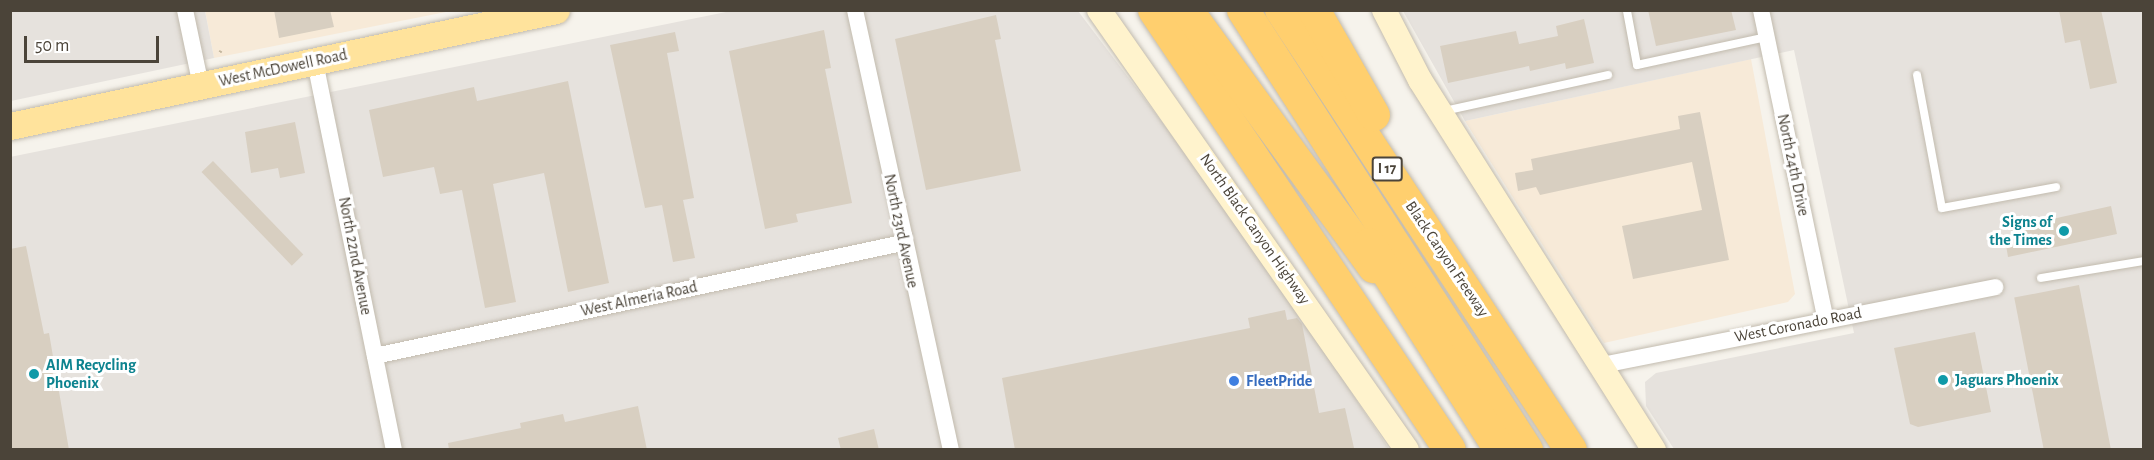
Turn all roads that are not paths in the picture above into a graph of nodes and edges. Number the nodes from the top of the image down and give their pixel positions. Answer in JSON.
{"nodes":[{"id":1,"x":185,"y":10,"type":"edge"},
{"id":2,"x":556,"y":10,"type":"edge"},
{"id":3,"x":855,"y":10,"type":"edge"},
{"id":4,"x":1100,"y":10,"type":"edge"},
{"id":5,"x":1154,"y":10,"type":"edge"},
{"id":6,"x":1187,"y":10,"type":"edge"},
{"id":7,"x":1225,"y":10,"type":"edge"},
{"id":8,"x":1243,"y":10,"type":"edge"},
{"id":9,"x":1281,"y":10,"type":"edge"},
{"id":10,"x":1314,"y":10,"type":"edge"},
{"id":11,"x":1384,"y":10,"type":"edge"},
{"id":12,"x":1761,"y":10,"type":"edge"},
{"id":13,"x":1627,"y":11,"type":"edge"},
{"id":14,"x":1766,"y":37,"type":"junction"},
{"id":15,"x":315,"y":62,"type":"junction"},
{"id":16,"x":1608,"y":75,"type":"dead end"},
{"id":17,"x":1917,"y":75,"type":"dead end"},
{"id":18,"x":201,"y":86,"type":"junction"},
{"id":19,"x":1441,"y":112,"type":"junction"},
{"id":20,"x":10,"y":126,"type":"edge"},
{"id":21,"x":2056,"y":187,"type":"dead end"},
{"id":22,"x":902,"y":243,"type":"junction"},
{"id":23,"x":2144,"y":261,"type":"edge"},
{"id":24,"x":2041,"y":278,"type":"dead end"},
{"id":25,"x":1995,"y":286,"type":"dead end"},
{"id":26,"x":1413,"y":316,"type":"junction"},
{"id":27,"x":1826,"y":320,"type":"junction"},
{"id":28,"x":1493,"y":328,"type":"junction"},
{"id":29,"x":375,"y":356,"type":"junction"},
{"id":30,"x":1602,"y":365,"type":"junction"},
{"id":31,"x":394,"y":450,"type":"edge"},
{"id":32,"x":951,"y":450,"type":"edge"},
{"id":33,"x":1407,"y":450,"type":"edge"},
{"id":34,"x":1450,"y":450,"type":"edge"},
{"id":35,"x":1500,"y":450,"type":"edge"},
{"id":36,"x":1527,"y":450,"type":"edge"},
{"id":37,"x":1571,"y":450,"type":"edge"},
{"id":38,"x":1654,"y":450,"type":"edge"}],
"edges":[{"from":1,"to":18,"type":"street"},
{"from":2,"to":15,"type":"main road","name":"West McDowell Road"},
{"from":3,"to":22,"type":"street","name":"North 23rd Avenue"},
{"from":4,"to":33,"type":"main road","name":"North Black Canyon Highway"},
{"from":5,"to":34,"type":"highway"},
{"from":6,"to":26,"type":"highway"},
{"from":7,"to":26,"type":"highway"},
{"from":8,"to":36,"type":"highway"},
{"from":9,"to":28,"type":"highway","name":"Black Canyon Freeway","number":"I 17"},
{"from":10,"to":28,"type":"highway"},
{"from":11,"to":19,"type":"main road"},
{"from":12,"to":14,"type":"street","name":"North 24th Drive"},
{"from":13,"to":14,"type":"lane"},
{"from":14,"to":27,"type":"street","name":"North 24th Drive"},
{"from":15,"to":18,"type":"main road","name":"West McDowell Road"},
{"from":15,"to":29,"type":"street","name":"North 22nd Avenue"},
{"from":16,"to":19,"type":"lane"},
{"from":17,"to":21,"type":"lane"},
{"from":18,"to":20,"type":"main road","name":"West McDowell Road"},
{"from":19,"to":30,"type":"main road"},
{"from":22,"to":29,"type":"street","name":"West Almeria Road"},
{"from":22,"to":32,"type":"street","name":"North 23rd Avenue"},
{"from":23,"to":24,"type":"lane"},
{"from":25,"to":27,"type":"street","name":"West Coronado Road"},
{"from":26,"to":35,"type":"highway"},
{"from":27,"to":30,"type":"street","name":"West Coronado Road"},
{"from":28,"to":37,"type":"highway","name":"Black Canyon Freeway","number":"I 17"},
{"from":29,"to":31,"type":"street","name":"North 22nd Avenue"},
{"from":30,"to":38,"type":"main road"}]}
